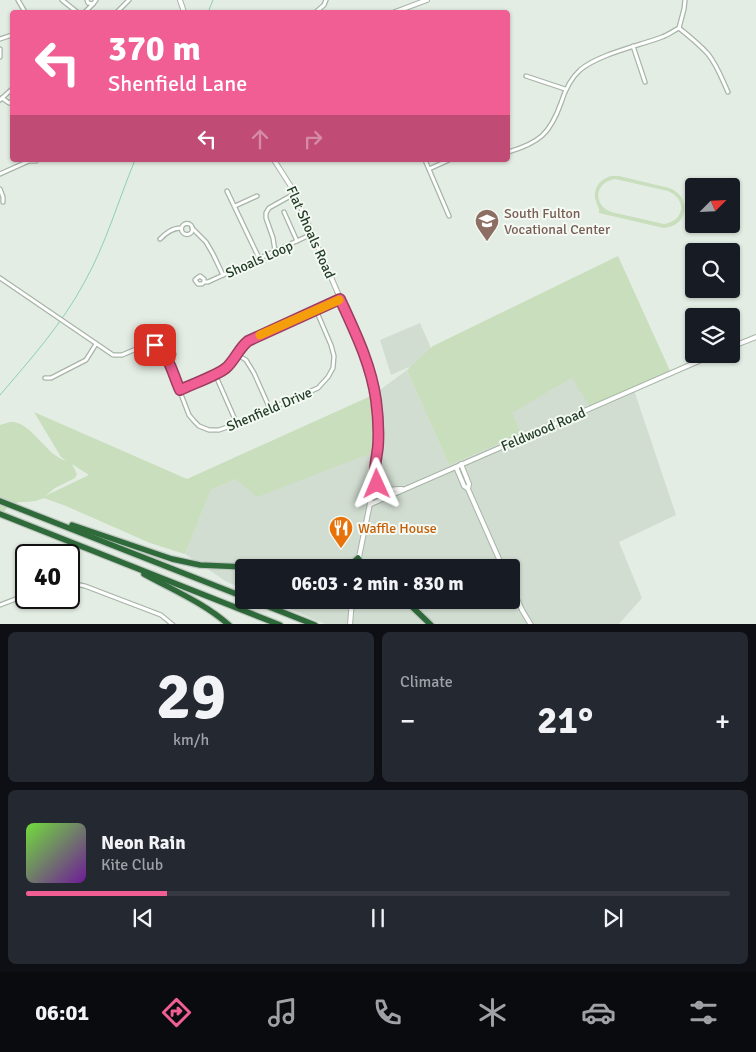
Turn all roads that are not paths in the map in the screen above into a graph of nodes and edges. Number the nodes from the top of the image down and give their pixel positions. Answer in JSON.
{"nodes":[{"id":1,"x":62,"y":0,"type":"edge"},
{"id":2,"x":87,"y":0,"type":"edge"},
{"id":3,"x":96,"y":0,"type":"edge"},
{"id":4,"x":129,"y":0,"type":"edge"},
{"id":5,"x":326,"y":0,"type":"edge"},
{"id":6,"x":427,"y":0,"type":"edge"},
{"id":7,"x":685,"y":0,"type":"edge"},
{"id":8,"x":93,"y":4,"type":"junction"},
{"id":9,"x":74,"y":10,"type":"edge"},
{"id":10,"x":87,"y":10,"type":"edge"},
{"id":11,"x":119,"y":10,"type":"edge"},
{"id":12,"x":318,"y":10,"type":"edge"},
{"id":13,"x":400,"y":10,"type":"edge"},
{"id":14,"x":679,"y":28,"type":"junction"},
{"id":15,"x":633,"y":46,"type":"junction"},
{"id":16,"x":0,"y":50,"type":"edge"},
{"id":17,"x":0,"y":57,"type":"edge"},
{"id":18,"x":526,"y":76,"type":"dead end"},
{"id":19,"x":645,"y":82,"type":"dead end"},
{"id":20,"x":565,"y":89,"type":"junction"},
{"id":21,"x":728,"y":92,"type":"dead end"},
{"id":22,"x":510,"y":151,"type":"edge"},
{"id":23,"x":25,"y":162,"type":"edge"},
{"id":24,"x":276,"y":162,"type":"edge"},
{"id":25,"x":426,"y":162,"type":"edge"},
{"id":26,"x":445,"y":162,"type":"edge"},
{"id":27,"x":429,"y":169,"type":"junction"},
{"id":28,"x":0,"y":174,"type":"edge"},
{"id":29,"x":0,"y":189,"type":"edge"},
{"id":30,"x":228,"y":191,"type":"dead end"},
{"id":31,"x":294,"y":194,"type":"junction"},
{"id":32,"x":257,"y":196,"type":"dead end"},
{"id":33,"x":3,"y":202,"type":"dead end"},
{"id":34,"x":235,"y":206,"type":"junction"},
{"id":35,"x":284,"y":212,"type":"dead end"},
{"id":36,"x":449,"y":216,"type":"dead end"},
{"id":37,"x":181,"y":228,"type":"junction"},
{"id":38,"x":192,"y":228,"type":"junction"},
{"id":39,"x":312,"y":234,"type":"junction"},
{"id":40,"x":160,"y":239,"type":"dead end"},
{"id":41,"x":297,"y":241,"type":"junction"},
{"id":42,"x":275,"y":251,"type":"junction"},
{"id":43,"x":259,"y":258,"type":"junction"},
{"id":44,"x":222,"y":275,"type":"junction"},
{"id":45,"x":0,"y":278,"type":"edge"},
{"id":46,"x":204,"y":282,"type":"dead end"},
{"id":47,"x":340,"y":299,"type":"junction"},
{"id":48,"x":316,"y":310,"type":"junction"},
{"id":49,"x":756,"y":336,"type":"edge"},
{"id":50,"x":740,"y":343,"type":"edge"},
{"id":51,"x":96,"y":344,"type":"junction"},
{"id":52,"x":174,"y":354,"type":"dead end"},
{"id":53,"x":236,"y":354,"type":"junction"},
{"id":54,"x":166,"y":358,"type":"junction"},
{"id":55,"x":694,"y":363,"type":"edge"},
{"id":56,"x":215,"y":374,"type":"junction"},
{"id":57,"x":45,"y":378,"type":"dead end"},
{"id":58,"x":180,"y":390,"type":"junction"},
{"id":59,"x":270,"y":409,"type":"junction"},
{"id":60,"x":237,"y":424,"type":"junction"},
{"id":61,"x":461,"y":464,"type":"junction"},
{"id":62,"x":456,"y":467,"type":"junction"},
{"id":63,"x":374,"y":478,"type":"junction"},
{"id":64,"x":406,"y":488,"type":"junction"},
{"id":65,"x":468,"y":489,"type":"junction"},
{"id":66,"x":0,"y":501,"type":"edge"},
{"id":67,"x":371,"y":504,"type":"junction"},
{"id":68,"x":20,"y":509,"type":"junction"},
{"id":69,"x":0,"y":514,"type":"edge"},
{"id":70,"x":358,"y":558,"type":"edge"},
{"id":71,"x":499,"y":559,"type":"edge"},
{"id":72,"x":120,"y":562,"type":"junction"},
{"id":73,"x":235,"y":566,"type":"edge"},
{"id":74,"x":80,"y":585,"type":"edge"},
{"id":75,"x":235,"y":593,"type":"edge"},
{"id":76,"x":15,"y":599,"type":"edge"},
{"id":77,"x":0,"y":605,"type":"edge"},
{"id":78,"x":520,"y":606,"type":"edge"},
{"id":79,"x":276,"y":609,"type":"edge"},
{"id":80,"x":351,"y":609,"type":"edge"},
{"id":81,"x":415,"y":609,"type":"edge"},
{"id":82,"x":173,"y":624,"type":"edge"},
{"id":83,"x":229,"y":624,"type":"edge"},
{"id":84,"x":280,"y":624,"type":"edge"},
{"id":85,"x":315,"y":624,"type":"edge"},
{"id":86,"x":350,"y":624,"type":"edge"},
{"id":87,"x":432,"y":624,"type":"edge"},
{"id":88,"x":531,"y":624,"type":"edge"}],
"edges":[{"from":1,"to":9,"type":"street"},
{"from":2,"to":8,"type":"street"},
{"from":3,"to":8,"type":"street"},
{"from":4,"to":11,"type":"street"},
{"from":5,"to":12,"type":"street"},
{"from":6,"to":13,"type":"street"},
{"from":7,"to":14,"type":"street"},
{"from":8,"to":10,"type":"street"},
{"from":14,"to":15,"type":"street"},
{"from":14,"to":21,"type":"street"},
{"from":15,"to":19,"type":"street"},
{"from":15,"to":20,"type":"street"},
{"from":16,"to":17,"type":"street"},
{"from":18,"to":20,"type":"street"},
{"from":20,"to":22,"type":"street"},
{"from":23,"to":28,"type":"street"},
{"from":24,"to":31,"type":"street","name":"Flat Shoals Road"},
{"from":25,"to":27,"type":"street"},
{"from":26,"to":27,"type":"street"},
{"from":27,"to":36,"type":"street"},
{"from":29,"to":33,"type":"street"},
{"from":30,"to":34,"type":"street"},
{"from":31,"to":39,"type":"street","name":"Flat Shoals Road"},
{"from":31,"to":42,"type":"street"},
{"from":32,"to":34,"type":"street"},
{"from":34,"to":43,"type":"street"},
{"from":35,"to":41,"type":"street"},
{"from":37,"to":38,"type":"street"},
{"from":37,"to":38,"type":"street"},
{"from":37,"to":40,"type":"street"},
{"from":38,"to":44,"type":"street"},
{"from":39,"to":41,"type":"street","name":"Shoals Loop"},
{"from":39,"to":47,"type":"street","name":"Flat Shoals Road"},
{"from":41,"to":42,"type":"street","name":"Shoals Loop"},
{"from":42,"to":43,"type":"street","name":"Shoals Loop"},
{"from":43,"to":44,"type":"street","name":"Shoals Loop"},
{"from":44,"to":46,"type":"street","name":"Shoals Loop"},
{"from":45,"to":51,"type":"street","name":"Shenfield Drive"},
{"from":47,"to":48,"type":"street"},
{"from":47,"to":63,"type":"street","name":"Flat Shoals Road"},
{"from":48,"to":53,"type":"street"},
{"from":48,"to":59,"type":"street","name":"Shenfield Drive"},
{"from":49,"to":50,"type":"street"},
{"from":51,"to":54,"type":"street","name":"Shenfield Drive"},
{"from":51,"to":57,"type":"street"},
{"from":52,"to":54,"type":"street"},
{"from":53,"to":56,"type":"street"},
{"from":53,"to":59,"type":"street"},
{"from":54,"to":58,"type":"street","name":"Shenfield Drive"},
{"from":55,"to":61,"type":"street","name":"Feldwood Road"},
{"from":56,"to":58,"type":"street"},
{"from":56,"to":60,"type":"street"},
{"from":58,"to":60,"type":"street","name":"Shenfield Drive"},
{"from":59,"to":60,"type":"street","name":"Shenfield Drive"},
{"from":61,"to":62,"type":"street","name":"Feldwood Road"},
{"from":61,"to":65,"type":"street"},
{"from":62,"to":64,"type":"street","name":"Feldwood Road"},
{"from":62,"to":65,"type":"street"},
{"from":63,"to":64,"type":"street"},
{"from":63,"to":67,"type":"street","name":"Flat Shoals Road"},
{"from":64,"to":67,"type":"street","name":"Feldwood Road"},
{"from":65,"to":71,"type":"street"},
{"from":66,"to":68,"type":"highway"},
{"from":67,"to":70,"type":"street","name":"Flat Shoals Road"},
{"from":68,"to":73,"type":"highway"},
{"from":68,"to":75,"type":"highway"},
{"from":69,"to":72,"type":"highway"},
{"from":72,"to":83,"type":"highway"},
{"from":72,"to":84,"type":"highway"},
{"from":74,"to":82,"type":"street"},
{"from":76,"to":77,"type":"street"},
{"from":78,"to":88,"type":"street"},
{"from":79,"to":85,"type":"highway"},
{"from":80,"to":86,"type":"street"},
{"from":81,"to":87,"type":"highway"}]}
